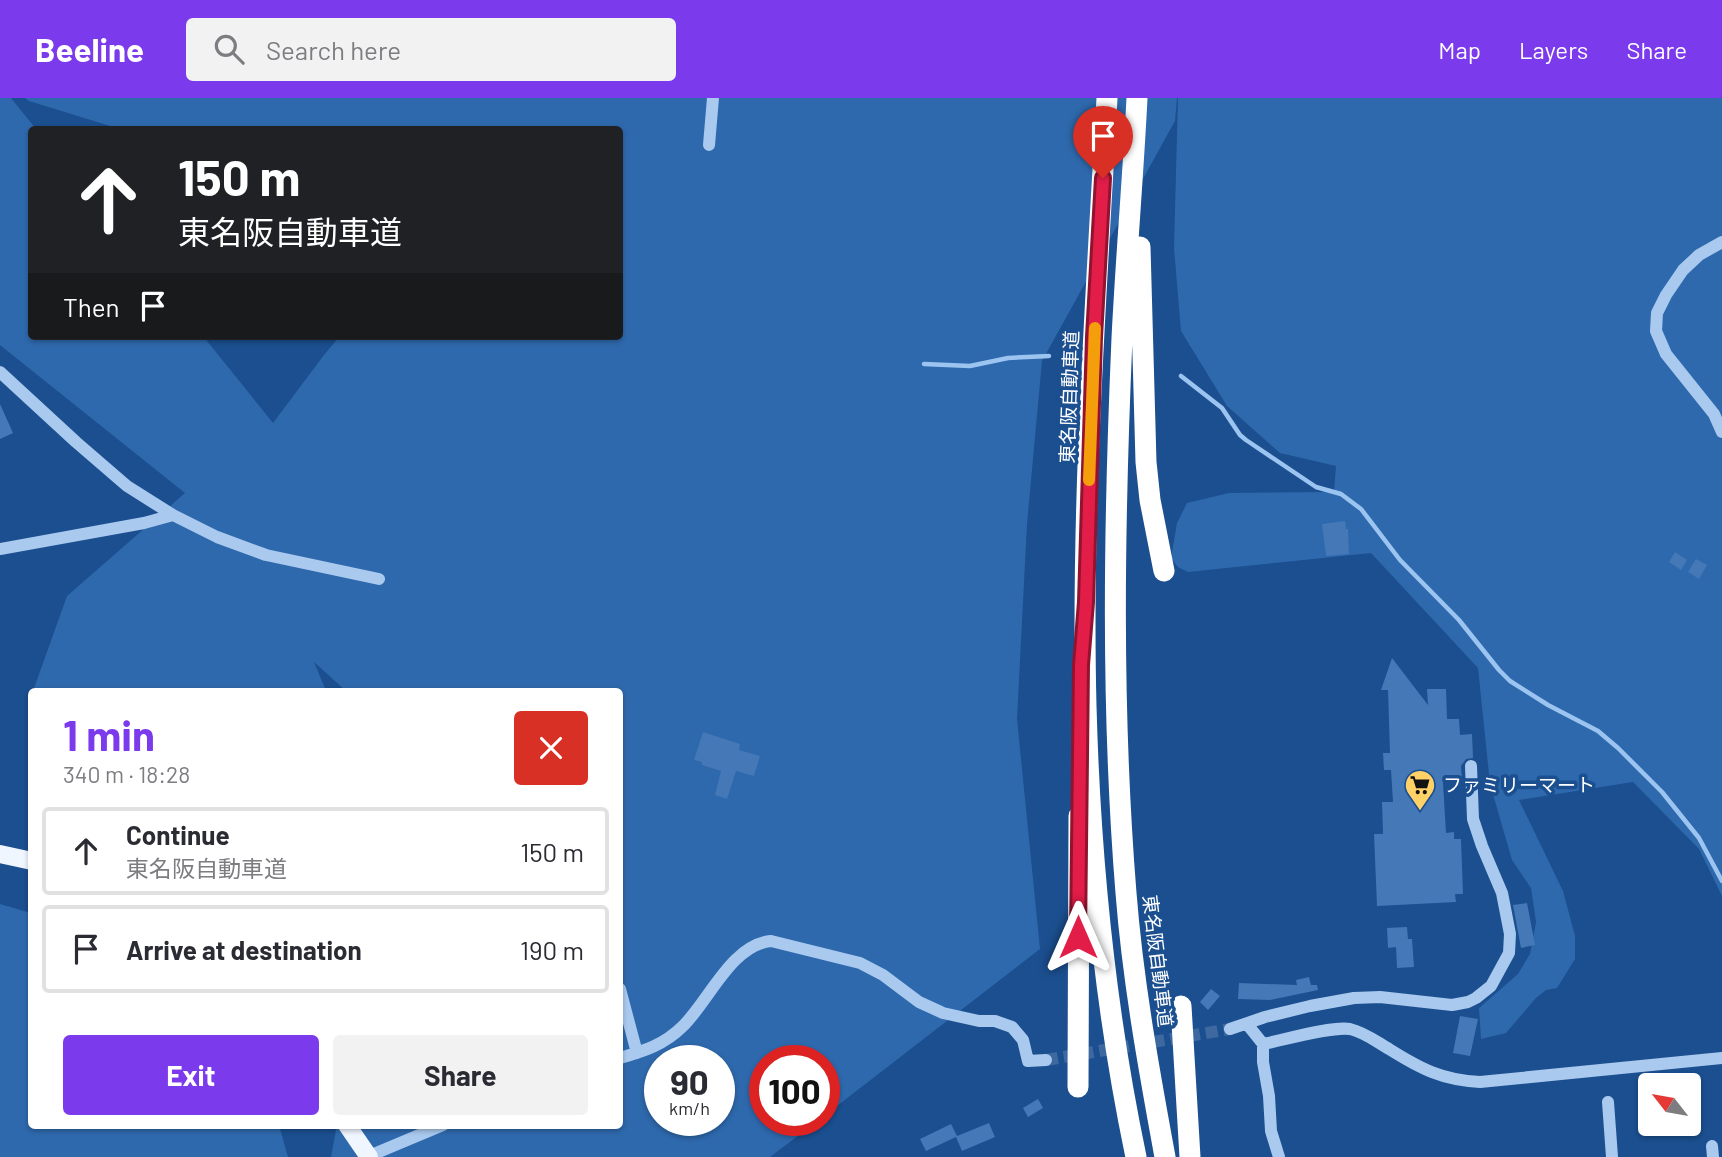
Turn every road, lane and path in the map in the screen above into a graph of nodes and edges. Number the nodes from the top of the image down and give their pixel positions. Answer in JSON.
{"nodes":[{"id":1,"x":713,"y":98,"type":"edge"},
{"id":2,"x":1107,"y":98,"type":"edge"},
{"id":3,"x":1137,"y":100,"type":"edge"},
{"id":4,"x":709,"y":145,"type":"dead end"},
{"id":5,"x":1722,"y":242,"type":"edge"},
{"id":6,"x":0,"y":372,"type":"edge"},
{"id":7,"x":1722,"y":432,"type":"edge"},
{"id":8,"x":173,"y":515,"type":"junction"},
{"id":9,"x":0,"y":549,"type":"edge"},
{"id":10,"x":1164,"y":570,"type":"dead end"},
{"id":11,"x":379,"y":579,"type":"dead end"},
{"id":12,"x":1086,"y":602,"type":"junction"},
{"id":13,"x":1471,"y":766,"type":"dead end"},
{"id":14,"x":0,"y":854,"type":"edge"},
{"id":15,"x":28,"y":859,"type":"edge"},
{"id":16,"x":623,"y":1001,"type":"edge"},
{"id":17,"x":1181,"y":1006,"type":"dead end"},
{"id":18,"x":1247,"y":1024,"type":"junction"},
{"id":19,"x":1230,"y":1029,"type":"tunnel mouth"},
{"id":20,"x":1263,"y":1044,"type":"junction"},
{"id":21,"x":636,"y":1053,"type":"junction"},
{"id":22,"x":623,"y":1057,"type":"edge"},
{"id":23,"x":1722,"y":1058,"type":"edge"},
{"id":24,"x":1046,"y":1060,"type":"tunnel mouth"},
{"id":25,"x":1078,"y":1087,"type":"dead end"},
{"id":26,"x":1608,"y":1102,"type":"dead end"},
{"id":27,"x":350,"y":1129,"type":"edge"},
{"id":28,"x":434,"y":1129,"type":"edge"},
{"id":29,"x":369,"y":1157,"type":"edge"},
{"id":30,"x":1136,"y":1157,"type":"edge"},
{"id":31,"x":1165,"y":1157,"type":"edge"},
{"id":32,"x":1190,"y":1157,"type":"edge"},
{"id":33,"x":1279,"y":1157,"type":"edge"},
{"id":34,"x":1612,"y":1157,"type":"edge"}],
"edges":[{"from":1,"to":4,"type":"street"},
{"from":2,"to":12,"type":"highway","name":"東名阪自動車道"},
{"from":3,"to":10,"type":"highway"},
{"from":3,"to":31,"type":"highway","name":"東名阪自動車道"},
{"from":5,"to":7,"type":"street"},
{"from":6,"to":8,"type":"street"},
{"from":8,"to":9,"type":"street"},
{"from":8,"to":11,"type":"street"},
{"from":12,"to":25,"type":"highway"},
{"from":12,"to":30,"type":"highway","name":"東名阪自動車道"},
{"from":13,"to":18,"type":"street"},
{"from":14,"to":15,"type":"main road"},
{"from":16,"to":21,"type":"street"},
{"from":17,"to":32,"type":"highway"},
{"from":18,"to":19,"type":"street"},
{"from":18,"to":20,"type":"street"},
{"from":20,"to":23,"type":"street"},
{"from":20,"to":33,"type":"street"},
{"from":21,"to":22,"type":"street"},
{"from":21,"to":24,"type":"street"},
{"from":26,"to":34,"type":"street"},
{"from":27,"to":29,"type":"main road"},
{"from":28,"to":29,"type":"street"}]}
